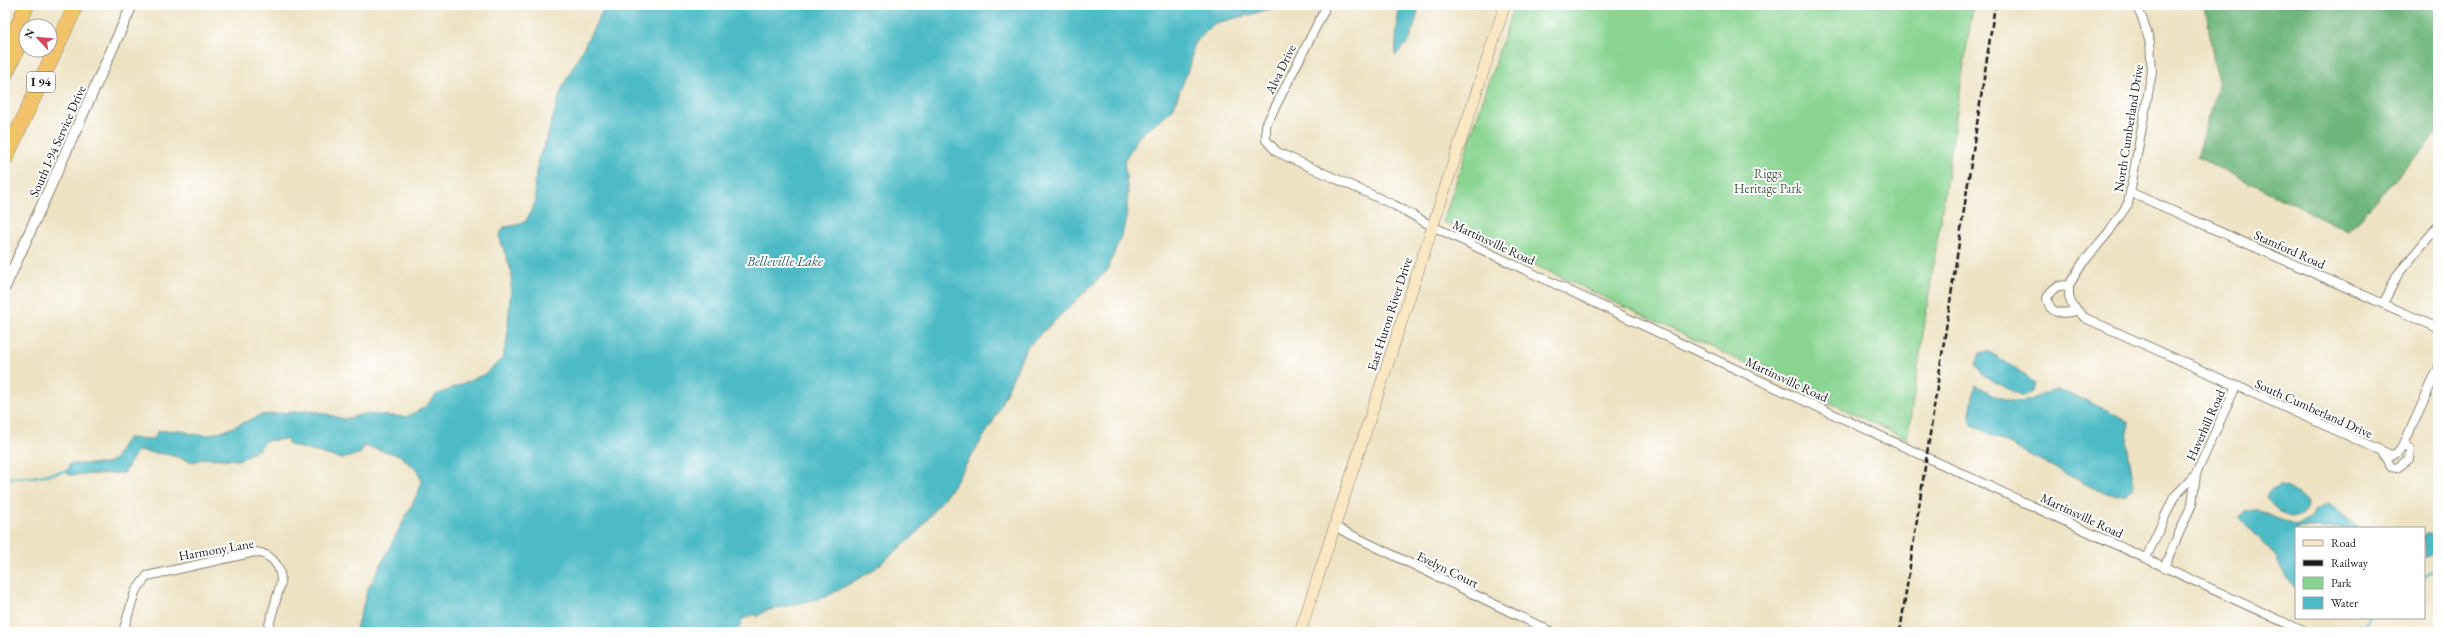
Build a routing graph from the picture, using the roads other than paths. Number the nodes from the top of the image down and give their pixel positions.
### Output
1 (27, 5) edge
2 (37, 5) edge
3 (76, 5) edge
4 (132, 5) edge
5 (1505, 5) edge
6 (2136, 5) edge
7 (1324, 11) dead end
8 (31, 18) edge
9 (18, 47) edge
10 (5, 53) edge
11 (5, 75) edge
12 (1266, 140) joint
13 (5, 159) edge
14 (2132, 193) junction
15 (1432, 226) junction
16 (2438, 226) edge
17 (2069, 285) junction
18 (5, 287) edge
19 (2383, 304) junction
20 (2076, 311) junction
21 (2438, 328) edge
22 (2438, 369) edge
23 (2236, 386) junction
24 (2404, 444) junction
25 (2382, 452) junction
26 (2196, 474) junction
27 (1335, 527) junction
28 (2146, 558) junction
29 (2164, 567) junction
30 (123, 632) edge
31 (267, 632) edge
32 (1300, 632) edge
33 (1552, 632) edge
34 (2305, 632) edge

1 - 10 highway
2 - 8 highway, I 94
3 - 13 highway, I 94
4 - 18 street, South I-94 Service Drive
5 - 15 main road, East Huron River Drive
6 - 14 street, North Cumberland Drive
7 - 12 street, Alva Drive
9 - 11 highway, I 94
12 - 15 street, Martinsville Road
14 - 17 street, North Cumberland Drive
14 - 19 street, Stamford Road
15 - 27 main road, East Huron River Drive
15 - 28 street, Martinsville Road
16 - 19 street
17 - 20 street
17 - 20 street
19 - 21 street, Stamford Road
20 - 23 street
22 - 24 street
23 - 25 street, South Cumberland Drive
23 - 26 street, Haverhill Road
24 - 25 street, South Cumberland Drive
24 - 25 street, South Cumberland Drive
26 - 28 street, Haverhill Road
26 - 29 street, Haverhill Road
27 - 32 main road, East Huron River Drive
27 - 33 street, Evelyn Court
28 - 29 street, Martinsville Road
29 - 34 street, Martinsville Road
30 - 31 street, Harmony Lane

